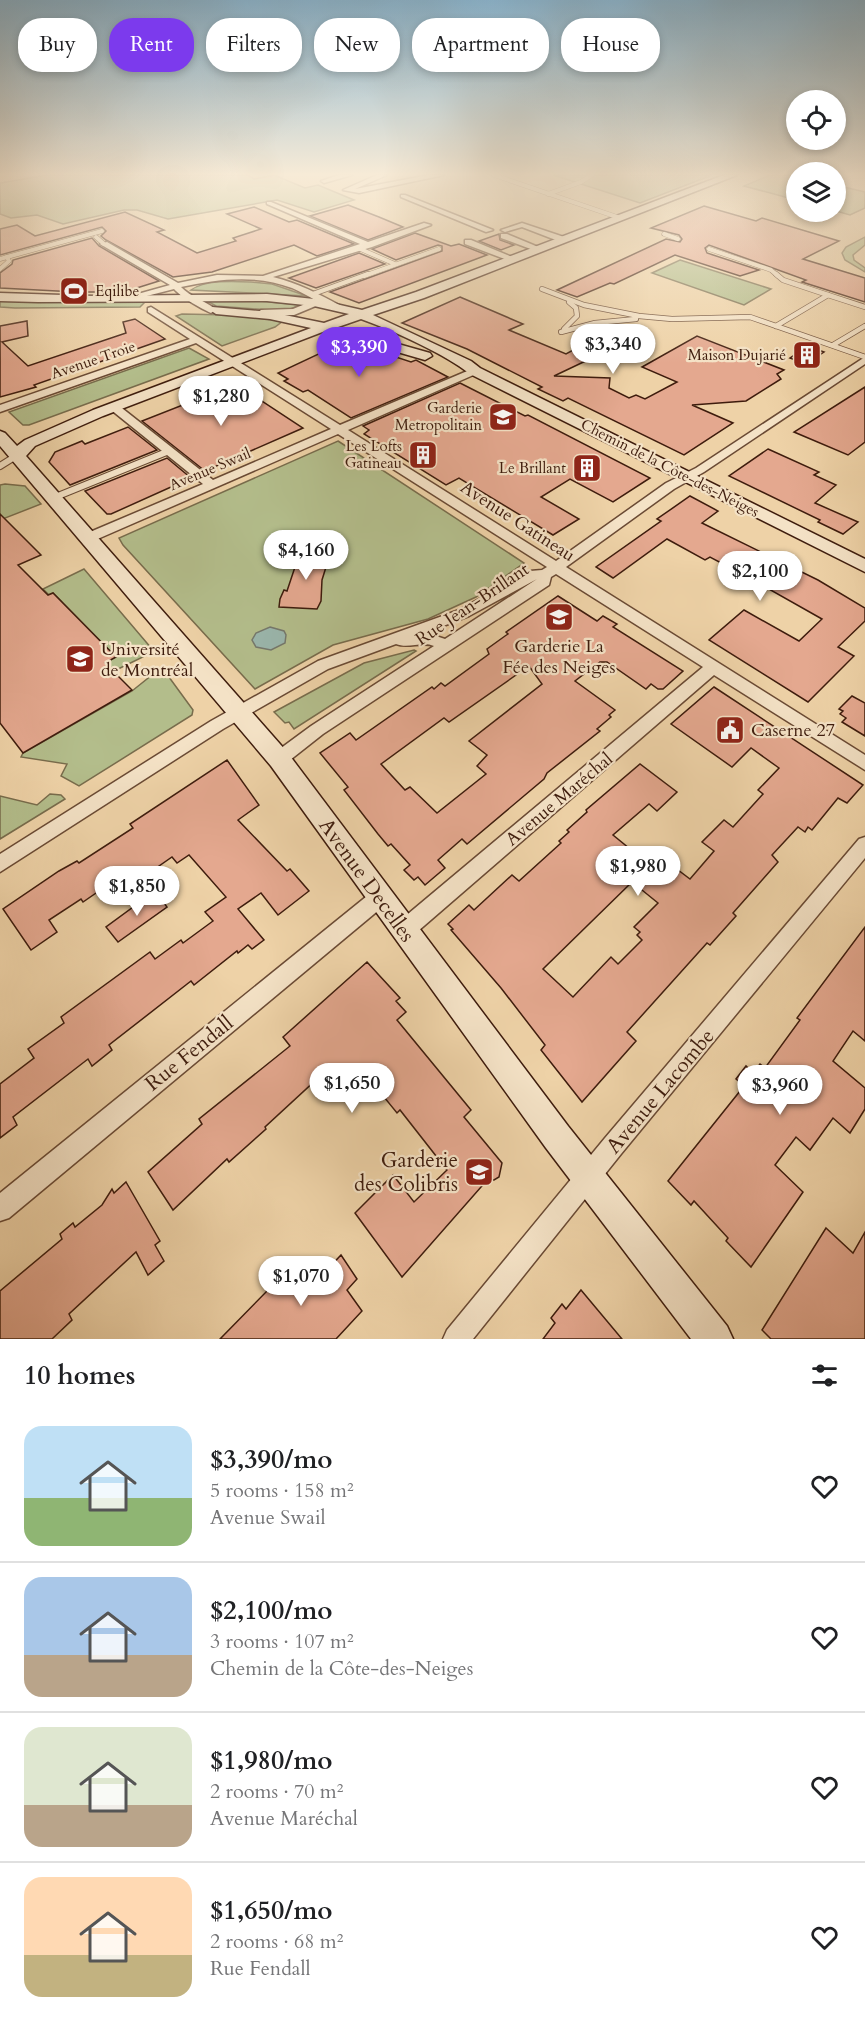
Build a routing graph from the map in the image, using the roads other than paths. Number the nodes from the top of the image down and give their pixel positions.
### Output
1 (78, 237) edge
2 (96, 237) dead end
3 (351, 237) edge
4 (391, 237) edge
5 (477, 237) edge
6 (515, 237) edge
7 (557, 237) edge
8 (570, 237) edge
9 (674, 237) edge
10 (678, 239) dead end
11 (564, 240) junction
12 (104, 243) joint
13 (369, 245) junction
14 (358, 248) junction
15 (440, 249) dead end
16 (539, 249) junction
17 (709, 249) dead end
18 (7, 257) junction
19 (0, 259) edge
20 (513, 260) junction
21 (395, 264) junction
22 (0, 269) edge
23 (263, 278) junction
24 (177, 286) junction
25 (542, 289) dead end
26 (828, 295) junction
27 (0, 297) edge
28 (186, 297) junction
29 (314, 298) junction
30 (130, 299) junction
31 (567, 299) junction
32 (865, 307) edge
33 (151, 310) junction
34 (211, 310) junction
35 (32, 312) dead end
36 (261, 313) junction
37 (366, 317) junction
38 (650, 318) junction
39 (327, 326) junction
40 (776, 326) junction
41 (865, 326) edge
42 (342, 330) junction
43 (196, 339) junction
44 (833, 345) junction
45 (865, 358) edge
46 (237, 365) junction
47 (475, 371) junction
48 (0, 409) edge
49 (119, 411) junction
50 (340, 430) junction
51 (0, 436) edge
52 (169, 451) junction
53 (16, 456) junction
54 (0, 466) edge
55 (687, 477) junction
56 (212, 485) junction
57 (53, 498) junction
58 (88, 538) junction
59 (865, 566) edge
60 (550, 571) junction
61 (384, 642) junction
62 (447, 646) junction
63 (713, 667) junction
64 (240, 712) junction
65 (279, 759) junction
66 (865, 763) edge
67 (865, 845) edge
68 (0, 864) edge
69 (379, 898) junction
70 (404, 931) junction
71 (590, 1177) junction
72 (0, 1209) edge
73 (456, 1339) edge
74 (714, 1339) edge

1 - 18 lane
2 - 12 lane
3 - 13 street
4 - 13 street
5 - 20 street
6 - 16 street
7 - 11 street
8 - 11 street
9 - 10 lane
11 - 16 street
12 - 24 street
13 - 14 street
14 - 21 lane
14 - 23 street
15 - 21 lane
16 - 20 street
17 - 26 lane
18 - 19 lane
18 - 22 lane
20 - 37 street
21 - 29 lane
23 - 24 street, Chemin de la Côte-des-Neiges
23 - 29 street, Chemin de la Côte-des-Neiges
24 - 28 street
24 - 30 street, Chemin de la Côte-des-Neiges
25 - 31 lane
26 - 32 lane
26 - 40 lane
27 - 30 street, Chemin de la Côte-des-Neiges
28 - 29 street, Chemin de la Côte-des-Neiges
28 - 30 street, Chemin de la Côte-des-Neiges
28 - 34 street
29 - 36 street, Chemin de la Côte-des-Neiges
29 - 37 street, Chemin de la Côte-des-Neiges
31 - 38 lane
31 - 38 lane
33 - 34 street, Chemin de la Côte-des-Neiges
33 - 35 street, Chemin de la Côte-des-Neiges
33 - 43 street, Avenue Gatineau
34 - 36 street, Chemin de la Côte-des-Neiges
36 - 39 street, Chemin de la Côte-des-Neiges
37 - 39 street
37 - 42 street
37 - 47 street, Chemin de la Côte-des-Neiges
38 - 40 lane
39 - 42 street, Chemin de la Côte-des-Neiges
39 - 46 street
40 - 44 lane
41 - 44 lane
42 - 46 street
42 - 47 street, Chemin de la Côte-des-Neiges
43 - 46 street, Avenue Gatineau
43 - 48 street, Avenue Troie
44 - 45 lane
45 - 55 street, Rue Jean-Brillant
46 - 49 street
46 - 50 street, Avenue Gatineau
47 - 50 street, Avenue Swail
47 - 55 street, Chemin de la Côte-des-Neiges
49 - 52 street
49 - 53 street
50 - 56 street, Avenue Swail
50 - 60 street, Avenue Gatineau
51 - 53 street, Avenue Decelles
52 - 56 street
52 - 57 lane
53 - 54 lane
53 - 57 street, Avenue Decelles
55 - 59 street, Chemin de la Côte-des-Neiges
55 - 60 street, Rue Jean-Brillant
56 - 58 street, Avenue Swail
57 - 58 street, Avenue Decelles
58 - 64 street, Avenue Decelles
60 - 61 street
60 - 62 street, Rue Jean-Brillant
60 - 63 street, Avenue Gatineau
61 - 62 street
61 - 64 street
62 - 65 street, Rue Jean-Brillant
63 - 66 street, Avenue Gatineau
63 - 70 street, Avenue Maréchal
64 - 65 street, Avenue Decelles
64 - 68 street
65 - 69 street, Avenue Decelles
67 - 71 street, Avenue Lacombe
69 - 70 street, Avenue Decelles
69 - 72 street, Rue Fendall
70 - 71 street, Avenue Decelles
71 - 73 street, Avenue Lacombe
71 - 74 street, Avenue Decelles

